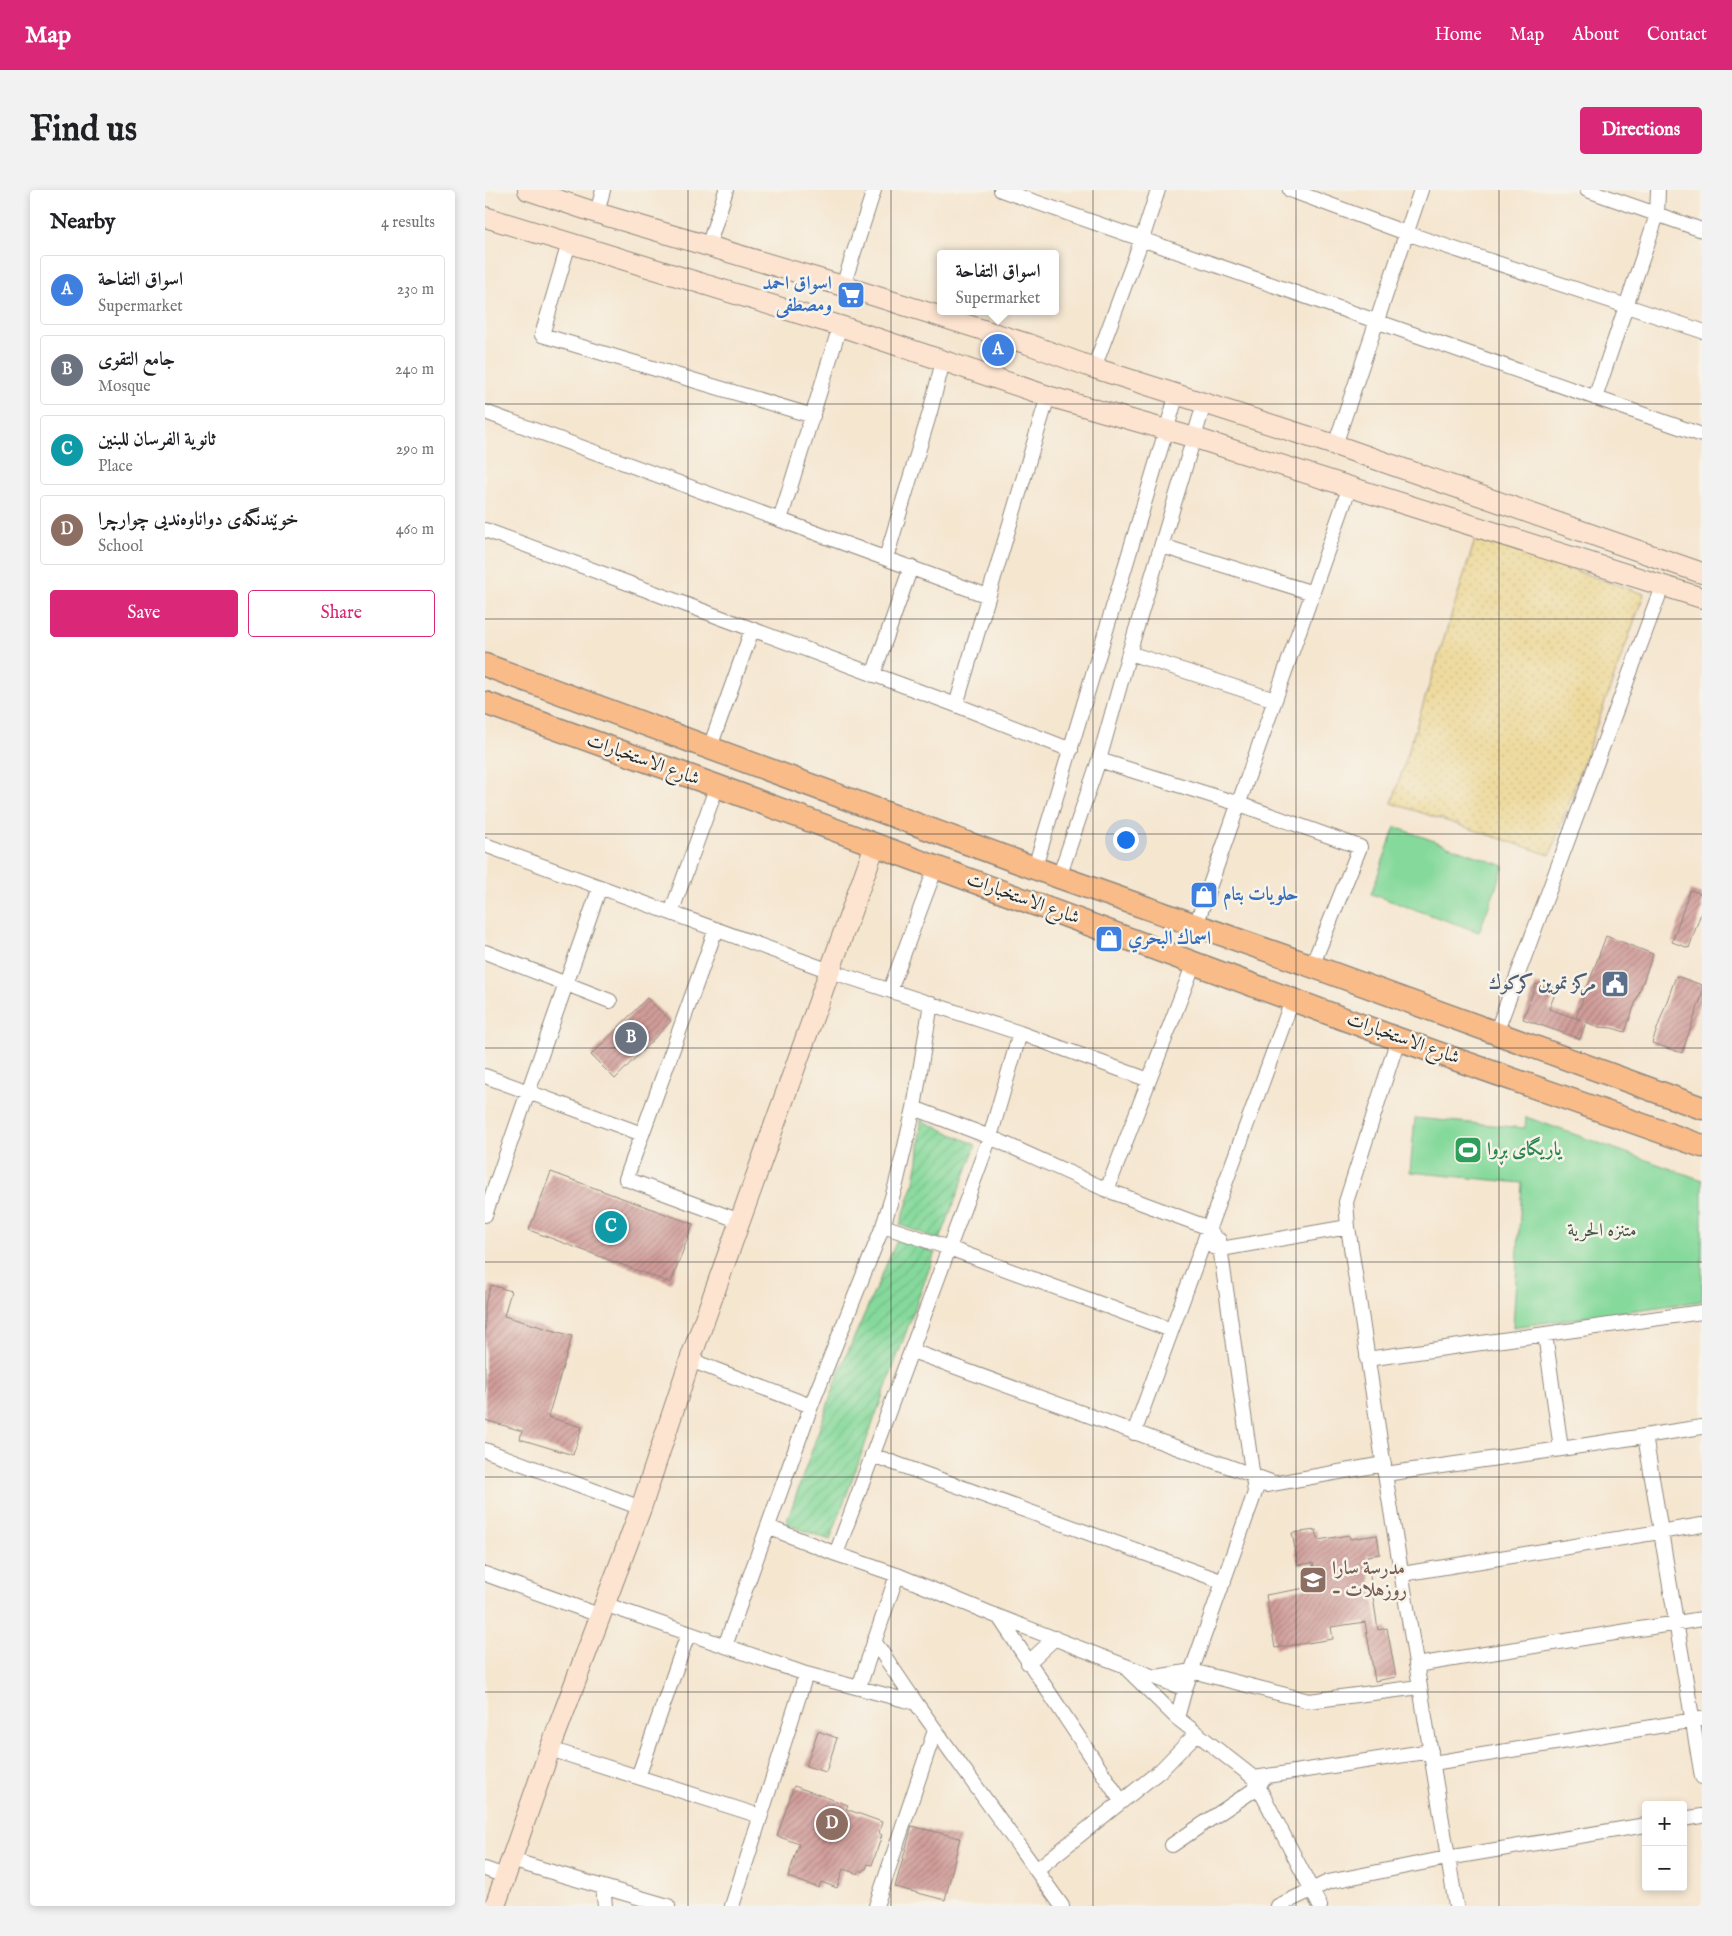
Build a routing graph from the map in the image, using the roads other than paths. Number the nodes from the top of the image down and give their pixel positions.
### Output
1 (528, 190) edge
2 (603, 190) edge
3 (727, 190) edge
4 (874, 190) edge
5 (1001, 190) edge
6 (1158, 190) edge
7 (1290, 190) edge
8 (1421, 190) edge
9 (1587, 190) edge
10 (1658, 190) edge
11 (597, 213) junction
12 (1657, 215) junction
13 (485, 217) edge
14 (1702, 230) edge
15 (1406, 232) junction
16 (1142, 240) junction
17 (569, 243) junction
18 (707, 247) junction
19 (843, 286) junction
20 (1627, 305) junction
21 (1377, 322) junction
22 (839, 326) junction
23 (1702, 331) edge
24 (943, 361) junction
25 (1094, 368) junction
26 (1177, 394) junction
27 (1049, 396) junction
28 (1595, 398) junction
29 (1204, 404) junction
30 (485, 412) edge
31 (813, 416) junction
32 (1166, 429) junction
33 (1702, 435) edge
34 (1195, 438) junction
35 (1335, 445) junction
36 (1350, 486) junction
37 (780, 520) junction
38 (485, 530) edge
39 (1162, 546) junction
40 (887, 558) junction
41 (1679, 564) junction
42 (911, 567) junction
43 (1702, 567) edge
44 (1702, 573) edge
45 (1663, 584) junction
46 (1313, 593) junction
47 (988, 596) junction
48 (1702, 598) edge
49 (752, 630) junction
50 (1129, 653) junction
51 (485, 665) edge
52 (873, 675) junction
53 (1275, 700) junction
54 (485, 703) edge
55 (956, 704) junction
56 (710, 747) junction
57 (1071, 750) junction
58 (1099, 760) junction
59 (717, 786) junction
60 (1239, 804) junction
61 (485, 845) edge
62 (875, 845) junction
63 (936, 867) junction
64 (1035, 867) junction
65 (1059, 877) junction
66 (600, 887) junction
67 (671, 913) junction
68 (1197, 925) junction
69 (716, 930) junction
70 (485, 952) edge
71 (1194, 963) junction
72 (1312, 966) junction
73 (830, 971) junction
74 (566, 984) junction
75 (890, 990) junction
76 (1293, 998) junction
77 (610, 1000) dead end
78 (931, 1004) junction
79 (1020, 1032) junction
80 (1496, 1033) junction
81 (1398, 1039) junction
82 (485, 1076) edge
83 (1149, 1080) junction
84 (529, 1092) junction
85 (1677, 1099) junction
86 (914, 1108) junction
87 (1702, 1108) edge
88 (1664, 1132) junction
89 (642, 1134) junction
90 (990, 1137) junction
91 (1702, 1146) edge
92 (1107, 1190) junction
93 (488, 1196) edge
94 (1215, 1212) junction
95 (485, 1215) edge
96 (740, 1221) junction
97 (883, 1226) junction
98 (1209, 1228) junction
99 (1348, 1228) junction
100 (1203, 1244) junction
101 (949, 1248) junction
102 (1221, 1249) junction
103 (1702, 1312) edge
104 (1171, 1330) junction
105 (1545, 1334) junction
106 (911, 1351) junction
107 (1367, 1359) junction
108 (690, 1360) junction
109 (811, 1406) junction
110 (1702, 1427) edge
111 (1134, 1432) junction
112 (1645, 1436) junction
113 (1561, 1449) junction
114 (485, 1450) edge
115 (872, 1455) junction
116 (1384, 1469) junction
117 (1256, 1483) junction
118 (641, 1508) junction
119 (1702, 1524) edge
120 (767, 1527) junction
121 (1661, 1531) junction
122 (836, 1554) junction
123 (1402, 1574) junction
124 (897, 1575) junction
125 (486, 1579) edge
126 (1224, 1582) junction
127 (602, 1610) junction
128 (999, 1617) junction
129 (1702, 1620) edge
130 (1677, 1624) junction
131 (688, 1634) junction
132 (1055, 1638) junction
133 (874, 1641) junction
134 (725, 1646) junction
135 (1028, 1663) junction
136 (1122, 1664) junction
137 (1416, 1665) junction
138 (1192, 1671) junction
139 (806, 1674) junction
140 (1154, 1677) junction
141 (859, 1687) junction
142 (1420, 1687) junction
143 (1185, 1689) junction
144 (916, 1703) junction
145 (1177, 1718) junction
146 (1697, 1719) edge
147 (935, 1730) junction
148 (1196, 1734) junction
149 (550, 1749) junction
150 (1432, 1757) junction
151 (638, 1777) junction
152 (1702, 1777) edge
153 (1259, 1780) junction
154 (1121, 1802) junction
155 (760, 1816) junction
156 (1702, 1816) edge
157 (1687, 1818) edge
158 (1642, 1826) edge
159 (1172, 1845) dead end
160 (1447, 1858) junction
161 (508, 1868) junction
162 (485, 1869) edge
163 (1036, 1870) junction
164 (603, 1887) junction
165 (1311, 1889) junction
166 (495, 1906) edge
167 (605, 1906) edge
168 (668, 1906) edge
169 (731, 1906) edge
170 (876, 1906) edge
171 (1062, 1906) edge
172 (1278, 1906) edge
173 (1320, 1906) edge
174 (1456, 1906) edge

1 - 11 street
2 - 11 street
3 - 18 street
4 - 19 street
5 - 16 street
6 - 16 street
7 - 15 street
8 - 15 street
9 - 12 street
10 - 12 street
11 - 18 street
12 - 14 street
12 - 20 street
13 - 17 street
15 - 20 street
15 - 21 street
16 - 21 street
16 - 25 street
17 - 22 street
17 - 31 street
18 - 19 street
19 - 25 street
20 - 23 street
20 - 28 street
21 - 28 street
21 - 35 street
22 - 24 street
22 - 31 street
24 - 27 street
24 - 40 street
25 - 26 street
26 - 29 street
26 - 32 street
27 - 32 street
27 - 47 street
28 - 33 street
29 - 34 street
29 - 35 street
30 - 37 street
31 - 37 street
32 - 34 street
32 - 57 street
34 - 36 street
34 - 39 street
35 - 41 street
36 - 45 street
36 - 46 street
37 - 40 street
38 - 49 street
39 - 46 street
39 - 50 street
40 - 42 street
41 - 43 street
41 - 44 street
42 - 47 street
42 - 52 street
45 - 48 street
45 - 80 street
46 - 53 street
47 - 55 street
49 - 52 street
49 - 56 street
50 - 53 street
50 - 58 street
51 - 56 main road, شارع الاستخبارات
52 - 55 street
53 - 60 street
54 - 59 main road, شارع الاستخبارات
55 - 57 street
56 - 64 main road, شارع الاستخبارات
57 - 64 street
58 - 60 street
58 - 65 street
59 - 62 main road, شارع الاستخبارات
59 - 67 street
60 - 68 street
60 - 72 street
61 - 66 street
62 - 63 main road, شارع الاستخبارات
62 - 73 street
63 - 71 main road, شارع الاستخبارات
63 - 75 street
64 - 65 main road, شارع الاستخبارات
65 - 68 main road, شارع الاستخبارات
66 - 67 street
66 - 74 street
67 - 69 street
68 - 72 main road, شارع الاستخبارات
69 - 73 street
69 - 89 street
70 - 74 street
71 - 76 main road, شارع الاستخبارات
71 - 83 street
72 - 80 main road, شارع الاستخبارات
73 - 75 street
73 - 96 street
74 - 77 street
74 - 84 street
75 - 78 street
76 - 81 main road, شارع الاستخبارات
76 - 94 street
78 - 79 street
78 - 86 street
79 - 83 street
79 - 90 street
80 - 85 main road, شارع الاستخبارات
81 - 88 main road, شارع الاستخبارات
81 - 99 street
82 - 84 street
83 - 92 street
84 - 89 street
84 - 93 street
85 - 87 main road, شارع الاستخبارات
85 - 88 main road
86 - 90 street
86 - 97 street
88 - 91 main road, شارع الاستخبارات
89 - 96 street
90 - 92 street
90 - 101 street
92 - 98 street
93 - 95 street
94 - 98 street
94 - 102 street
96 - 108 street
97 - 101 street
97 - 109 street
98 - 100 street
98 - 102 street
99 - 102 street
99 - 107 street
100 - 102 street
100 - 104 street
101 - 104 street
101 - 106 street
102 - 117 street
103 - 105 street
104 - 111 street
105 - 107 street
105 - 113 street
106 - 111 street
106 - 115 street
107 - 116 street
108 - 109 street
108 - 118 street
109 - 120 street
110 - 112 street
111 - 117 street
112 - 113 street
112 - 121 street
113 - 116 street
114 - 118 street
115 - 122 street
115 - 126 street
116 - 117 street
116 - 123 street
117 - 126 street
118 - 127 street
119 - 121 street
120 - 122 street
120 - 134 street
121 - 123 street
121 - 130 street
122 - 124 street
123 - 137 street
124 - 128 street
124 - 133 street
125 - 127 street
126 - 138 street
127 - 131 street
127 - 149 street
128 - 132 street
128 - 135 street
129 - 130 street
130 - 137 street
130 - 146 street
131 - 134 street
131 - 151 street
132 - 135 street
132 - 136 street
133 - 141 street
133 - 144 street
134 - 139 street
135 - 154 street
136 - 140 street
136 - 145 street
137 - 142 street
138 - 140 street
138 - 142 street
138 - 143 street
139 - 141 street
139 - 155 street
140 - 143 street
141 - 144 street
142 - 150 street
143 - 145 street
144 - 147 street
145 - 148 street
146 - 150 street
146 - 152 street
147 - 163 street
147 - 170 street
148 - 153 street
148 - 154 street
149 - 151 street
149 - 161 street
150 - 153 street
150 - 160 street
151 - 155 street
153 - 159 street
153 - 165 street
154 - 163 street
155 - 169 street
156 - 157 street
158 - 160 street
160 - 165 street
160 - 174 street
161 - 162 street
161 - 164 street
161 - 166 street
163 - 171 street
164 - 167 street
164 - 168 street
165 - 172 street
165 - 173 street

